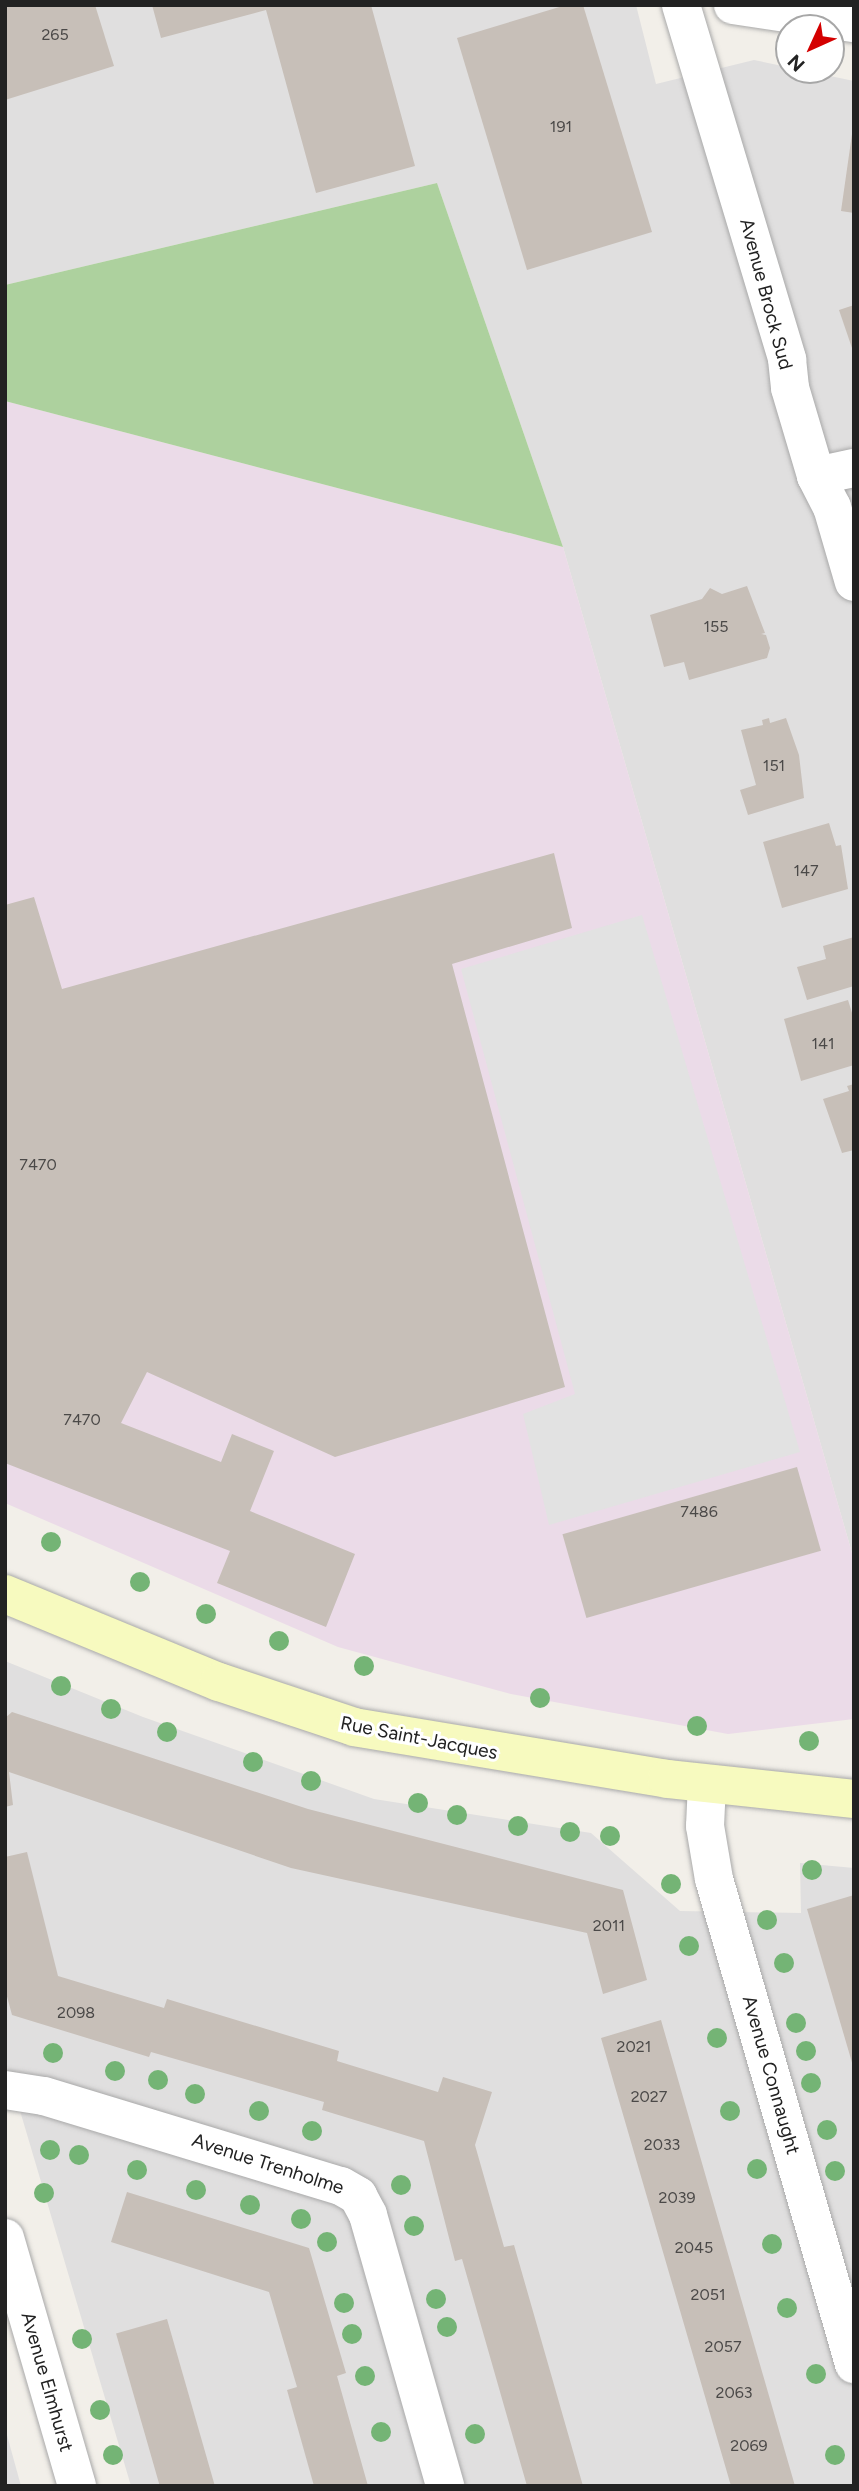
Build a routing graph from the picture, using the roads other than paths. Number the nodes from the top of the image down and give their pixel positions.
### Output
1 (733, 5) edge
2 (687, 6) edge
3 (854, 23) edge
4 (854, 468) edge
5 (816, 476) junction
6 (854, 582) edge
7 (5, 1594) edge
8 (707, 1784) junction
9 (854, 1799) edge
10 (5, 2090) edge
11 (5, 2238) edge
12 (854, 2364) edge
13 (77, 2486) edge
14 (445, 2486) edge

1 - 3 street
2 - 5 street, Avenue Brock Sud
4 - 5 street
5 - 6 street, Avenue Brock Sud
7 - 8 main road, Rue Saint-Jacques
8 - 9 main road, Rue Saint-Jacques
8 - 12 street, Avenue Connaught
10 - 14 street, Avenue Trenholme
11 - 13 street, Avenue Elmhurst

